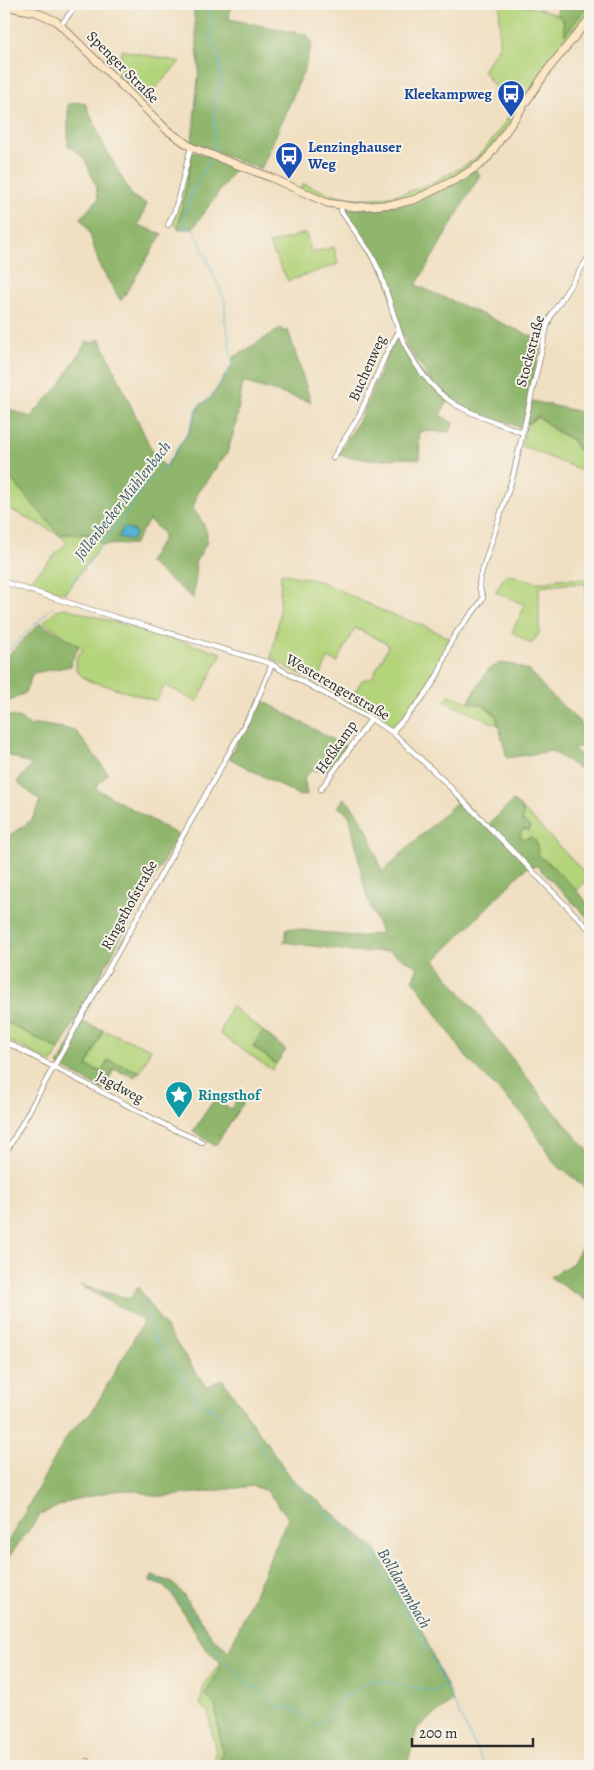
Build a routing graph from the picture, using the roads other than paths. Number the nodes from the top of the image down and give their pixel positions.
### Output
1 (77, 4) edge
2 (4, 6) edge
3 (590, 18) edge
4 (61, 25) junction
5 (192, 147) junction
6 (342, 206) junction
7 (168, 225) dead end
8 (590, 255) edge
9 (399, 331) junction
10 (523, 434) junction
11 (333, 458) dead end
12 (4, 582) edge
13 (272, 664) junction
14 (371, 719) junction
15 (392, 732) junction
16 (321, 789) dead end
17 (590, 930) edge
18 (4, 1041) edge
19 (53, 1067) junction
20 (202, 1142) dead end
21 (4, 1156) edge

1 - 4 street
2 - 4 main road, Spenger Straße
3 - 6 main road
4 - 5 main road, Spenger Straße
5 - 6 main road, Spenger Straße
5 - 7 street
6 - 9 street, Buchenweg
8 - 10 street, Stockstraße
9 - 10 street, Buchenweg
9 - 11 street, Buchenweg
10 - 15 street, Stockstraße
12 - 13 street, Westerengerstraße
13 - 14 street, Westerengerstraße
13 - 19 street, Ringsthofstraße
14 - 15 street, Westerengerstraße
14 - 16 street, Heßkamp
15 - 17 street, Westerengerstraße
18 - 19 street, Jagdweg
19 - 20 street, Jagdweg
19 - 21 street, Ringsthofstraße

